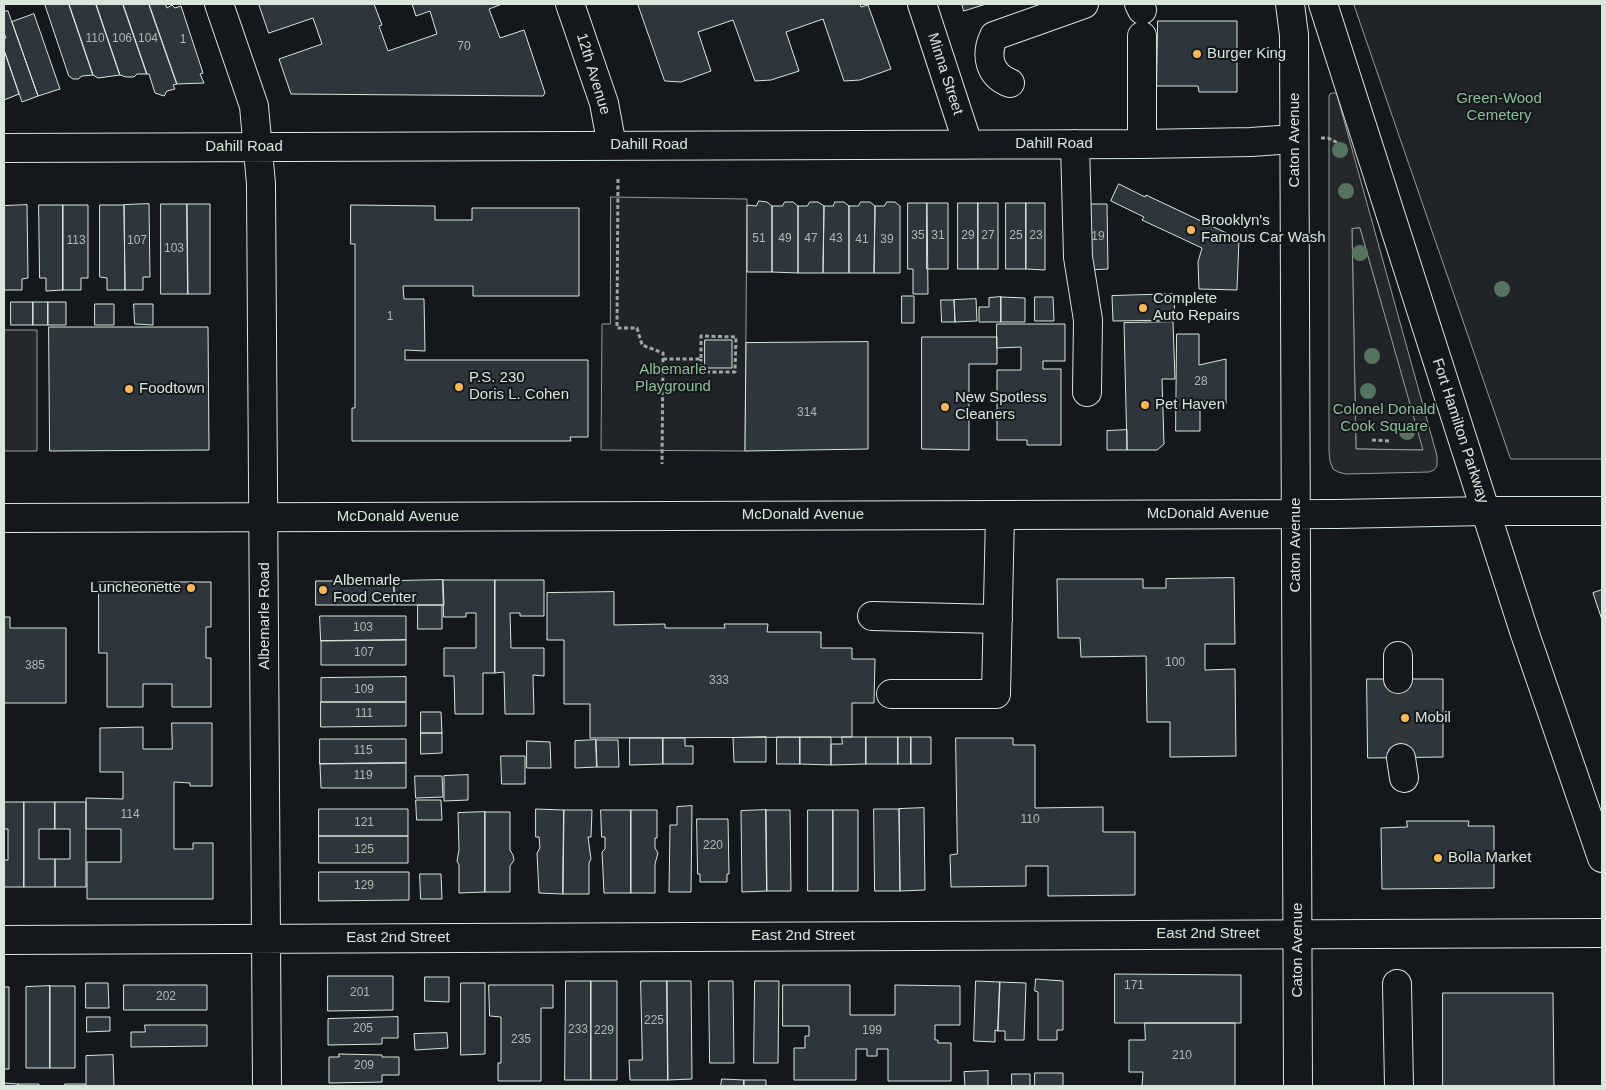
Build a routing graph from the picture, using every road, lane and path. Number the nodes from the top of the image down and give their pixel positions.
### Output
1 (219, 4) edge
2 (570, 4) edge
3 (922, 4) edge
4 (1084, 4) edge
5 (1290, 4) edge
6 (1323, 4) edge
7 (1141, 17) edge
8 (1010, 83) dead end
9 (1294, 139) junction
10 (968, 144) junction
11 (1075, 144) junction
12 (1142, 144) junction
13 (612, 146) junction
14 (258, 147) junction
15 (4, 148) edge
16 (618, 179) dead end
17 (663, 359) junction
18 (701, 359) junction
19 (1087, 392) dead end
20 (1372, 440) dead end
21 (1391, 441) dead end
22 (662, 464) dead end
23 (1486, 511) junction
24 (1602, 511) edge
25 (1296, 514) junction
26 (1000, 515) junction
27 (264, 517) junction
28 (4, 518) edge
29 (872, 616) dead end
30 (998, 619) junction
31 (891, 694) dead end
32 (1602, 858) edge
33 (1602, 933) edge
34 (1298, 934) junction
35 (266, 938) junction
36 (4, 940) edge
37 (1397, 984) dead end
38 (267, 1086) edge
39 (1298, 1086) edge
40 (1399, 1086) edge

1 - 14 street, Albemarle Road
2 - 13 street, 12th Avenue
3 - 10 street, Minna Street
4 - 8 street
5 - 9 street, Caton Avenue
6 - 23 street, Fort Hamilton Parkway
7 - 12 street
9 - 12 street, Dahill Road
9 - 25 street, Caton Avenue
10 - 11 street, Dahill Road
10 - 13 street, Dahill Road
11 - 12 street, Dahill Road
11 - 19 street
13 - 14 street, Dahill Road
14 - 15 street, Dahill Road
14 - 27 street, Albemarle Road
16 - 17 path
17 - 18 path
17 - 22 path
18 - 18 path
20 - 21 path
23 - 24 street, McDonald Avenue
23 - 25 street, McDonald Avenue
23 - 32 street, Fort Hamilton Parkway
25 - 26 street, McDonald Avenue
25 - 34 street, Caton Avenue
26 - 27 street, McDonald Avenue
26 - 30 street
27 - 28 street, McDonald Avenue
27 - 35 street, Albemarle Road
29 - 30 street
30 - 31 street
33 - 34 street, East 2nd Street
34 - 35 street, East 2nd Street
34 - 39 street, Caton Avenue
35 - 36 street, East 2nd Street
35 - 38 street, Albemarle Road
37 - 40 street

